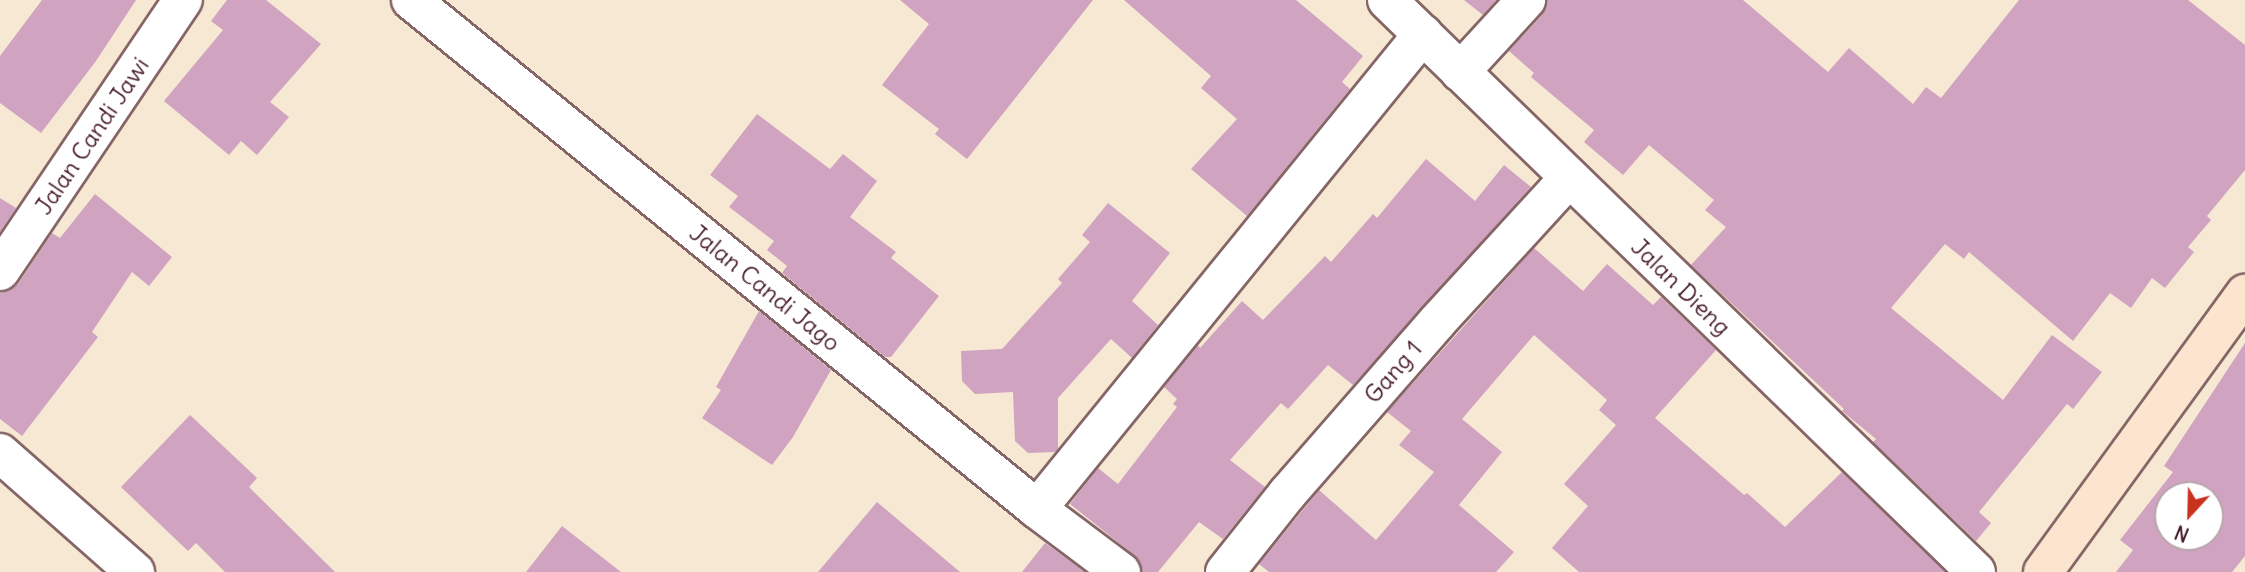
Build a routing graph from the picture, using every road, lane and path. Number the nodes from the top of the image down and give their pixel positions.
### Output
1 (411, 0) edge
2 (1387, 0) edge
3 (1526, 0) edge
4 (166, 6) edge
5 (1423, 34) junction
6 (1460, 72) junction
7 (1568, 179) junction
8 (0, 271) edge
9 (2245, 294) edge
10 (4, 464) edge
11 (1037, 509) junction
12 (135, 572) edge
13 (1121, 572) edge
14 (1225, 572) edge
15 (1976, 572) edge
16 (2043, 572) edge

1 - 11 street, Jalan Candi Jago
2 - 5 street, Jalan Dieng
3 - 6 street
4 - 8 street, Jalan Candi Jawi
5 - 6 street, Jalan Dieng
5 - 11 street
6 - 7 street, Jalan Dieng
7 - 14 street, Gang 1
7 - 15 street, Jalan Dieng
9 - 16 main road
10 - 12 street
11 - 13 street, Jalan Candi Jago

